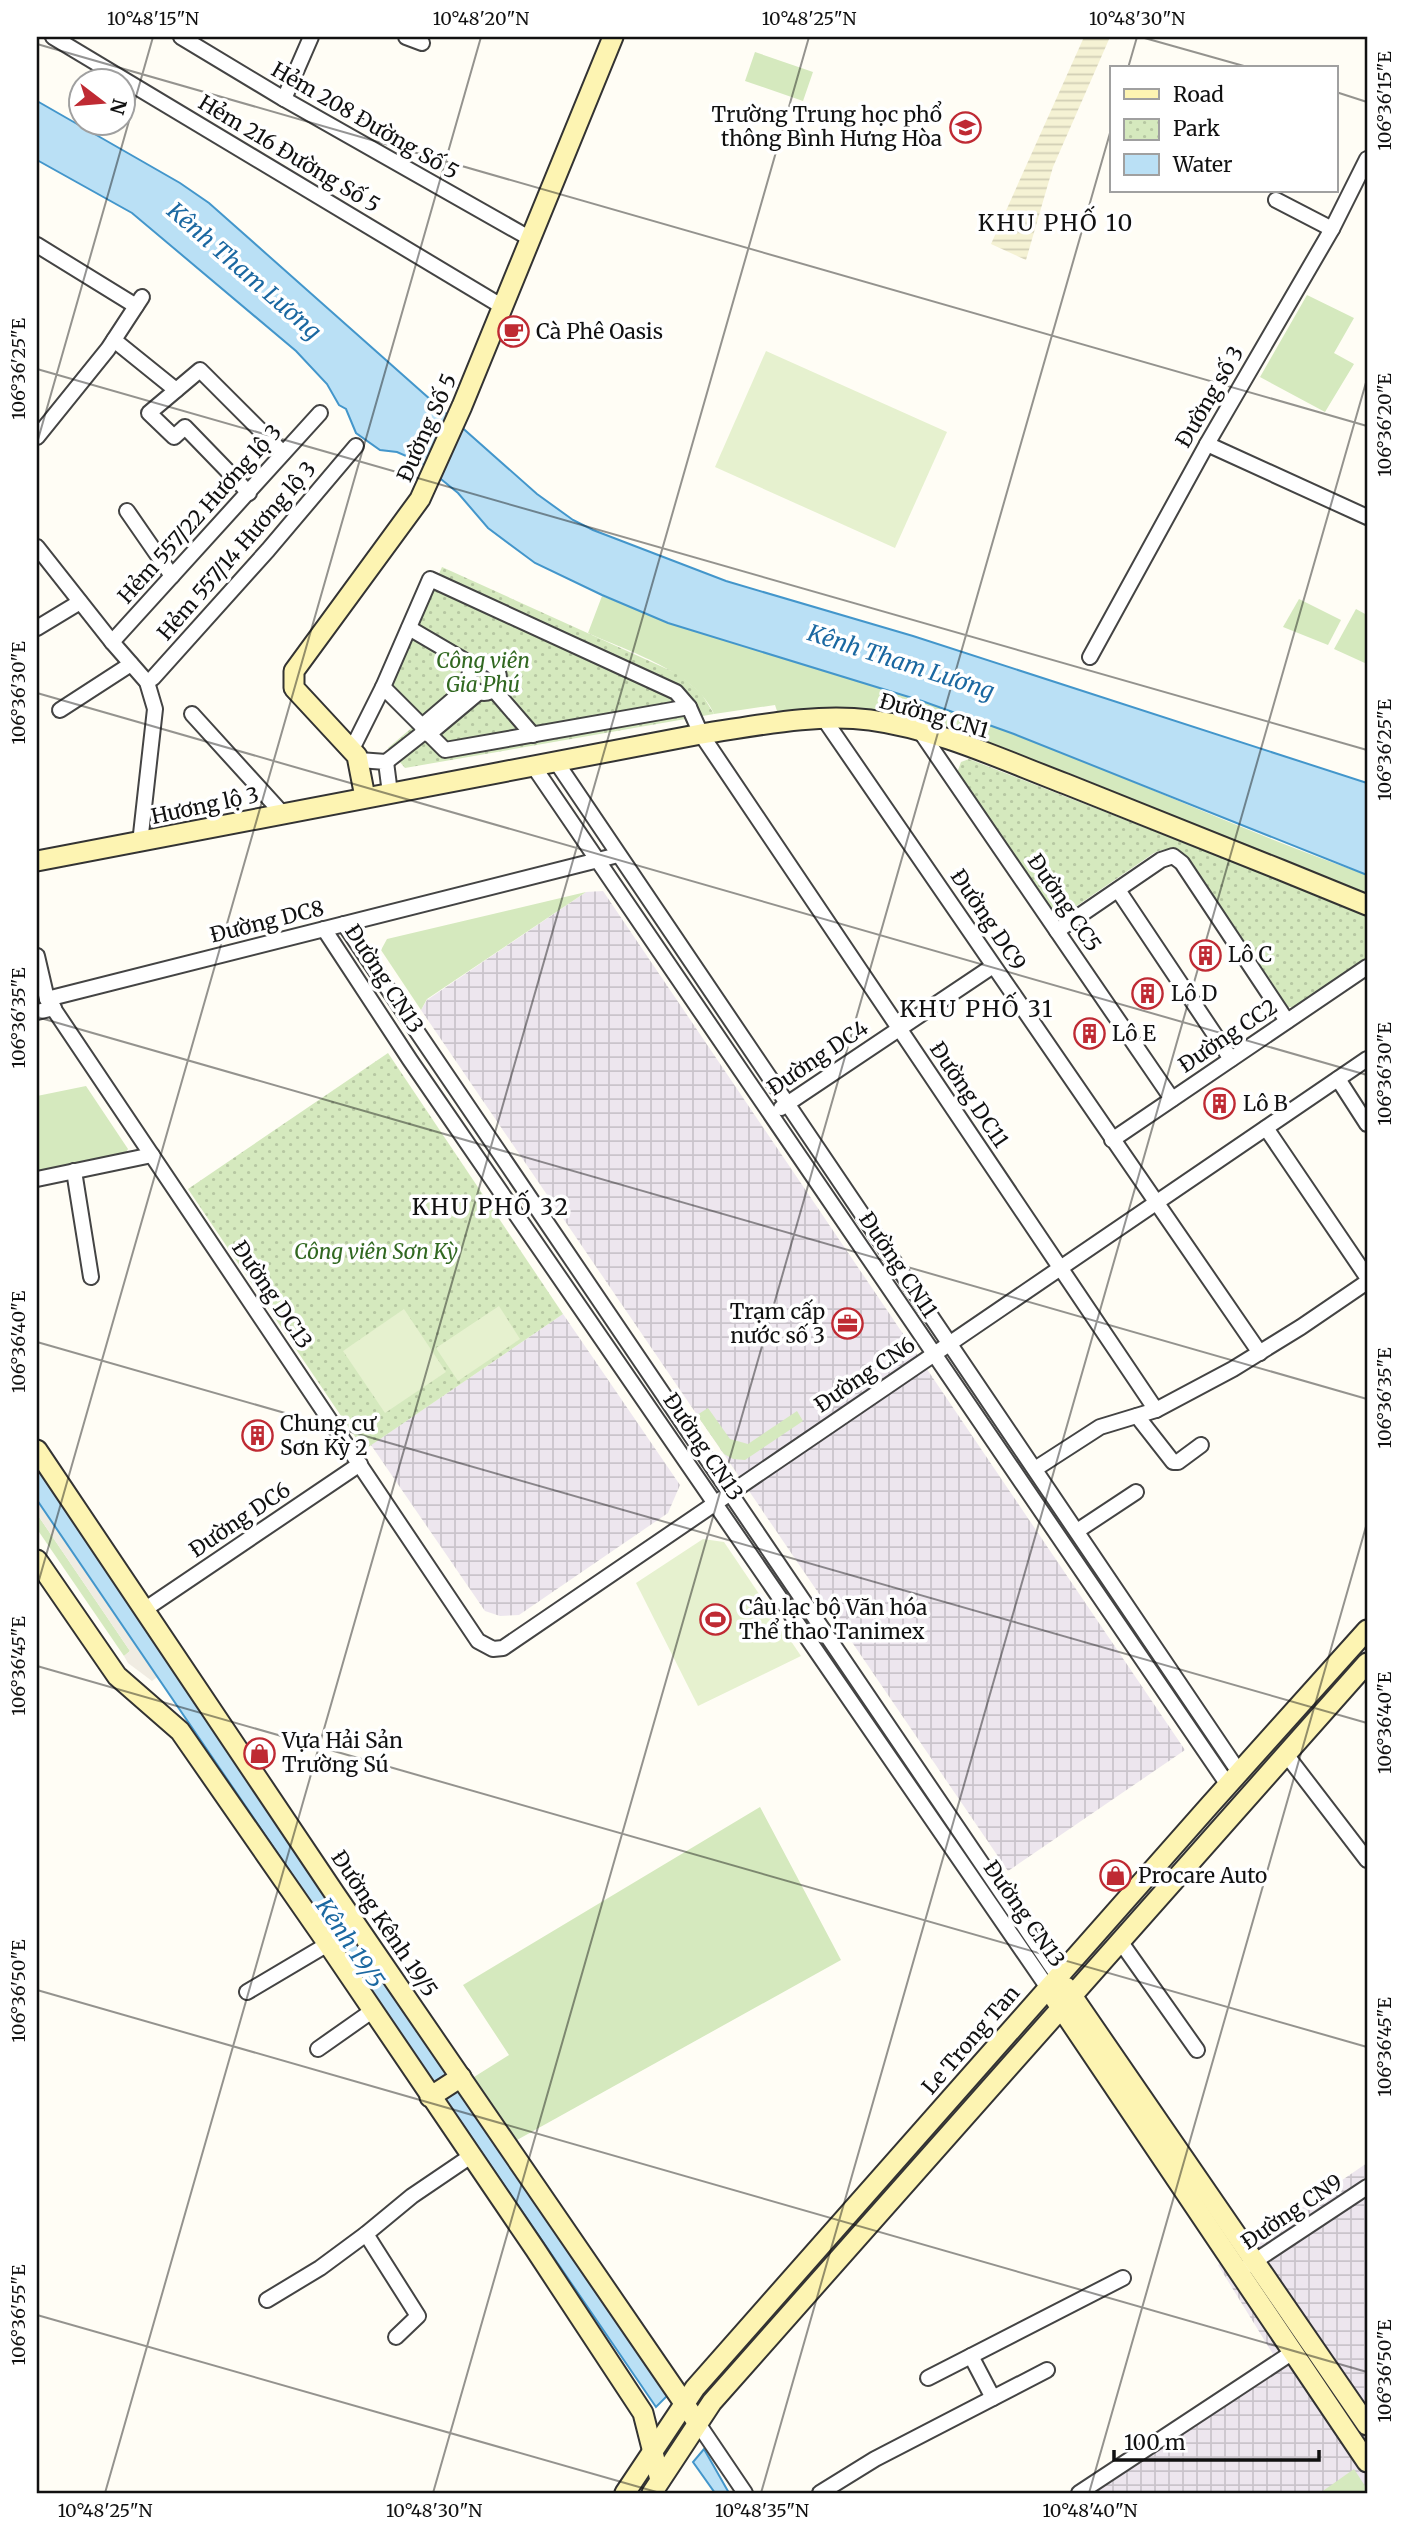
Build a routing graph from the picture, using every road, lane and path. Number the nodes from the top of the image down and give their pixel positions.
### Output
1 (53, 37) edge
2 (181, 37) edge
3 (311, 37) edge
4 (406, 37) edge
5 (613, 37) edge
6 (422, 43) dead end
7 (284, 99) junction
8 (1367, 159) edge
9 (1276, 200) dead end
10 (1332, 229) junction
11 (531, 239) junction
12 (37, 245) edge
13 (503, 307) junction
14 (114, 340) junction
15 (176, 390) junction
16 (320, 413) dead end
17 (37, 437) edge
18 (1207, 444) junction
19 (356, 446) dead end
20 (283, 453) junction
21 (249, 493) junction
22 (127, 511) dead end
23 (1367, 517) edge
24 (37, 547) edge
25 (172, 576) junction
26 (80, 602) junction
27 (37, 628) edge
28 (409, 628) junction
29 (112, 642) junction
30 (1090, 657) dead end
31 (131, 664) junction
32 (474, 666) junction
33 (147, 682) junction
34 (383, 687) junction
35 (474, 689) junction
36 (494, 690) junction
37 (689, 707) junction
38 (60, 710) dead end
39 (192, 715) dead end
40 (824, 719) junction
41 (425, 731) junction
42 (920, 731) junction
43 (701, 734) junction
44 (533, 735) junction
45 (355, 755) junction
46 (386, 762) junction
47 (557, 763) junction
48 (534, 767) junction
49 (380, 795) junction
50 (282, 813) junction
51 (140, 843) junction
52 (618, 855) junction
53 (39, 857) edge
54 (598, 860) junction
55 (1118, 890) junction
56 (1367, 905) edge
57 (344, 924) junction
58 (324, 929) junction
59 (1057, 930) junction
60 (37, 956) edge
61 (993, 966) junction
62 (1367, 967) edge
63 (50, 1003) junction
64 (37, 1013) edge
65 (1287, 1021) junction
66 (899, 1029) junction
67 (1231, 1059) junction
68 (1367, 1059) edge
69 (1338, 1079) junction
70 (1172, 1099) junction
71 (787, 1104) junction
72 (771, 1115) junction
73 (1367, 1124) edge
74 (1266, 1128) junction
75 (1112, 1140) junction
76 (152, 1155) junction
77 (74, 1171) junction
78 (37, 1179) edge
79 (1155, 1203) junction
80 (1060, 1267) junction
81 (91, 1277) dead end
82 (1367, 1279) edge
83 (949, 1342) junction
84 (1261, 1353) junction
85 (933, 1354) junction
86 (1156, 1410) junction
87 (1137, 1416) junction
88 (1201, 1445) dead end
89 (37, 1450) edge
90 (360, 1464) junction
91 (1035, 1469) junction
92 (730, 1492) junction
93 (1136, 1492) dead end
94 (714, 1503) junction
95 (1077, 1531) junction
96 (37, 1560) edge
97 (144, 1610) junction
98 (1367, 1630) edge
99 (490, 1649) joint
100 (1367, 1662) edge
101 (1286, 1753) junction
102 (1233, 1779) junction
103 (925, 1780) junction
104 (911, 1790) junction
105 (1367, 1860) edge
106 (1120, 1941) junction
107 (328, 1944) junction
108 (1053, 1982) junction
109 (247, 1992) dead end
110 (1066, 2001) junction
111 (372, 2011) junction
112 (318, 2049) dead end
113 (1197, 2050) dead end
114 (445, 2086) junction
115 (471, 2155) junction
116 (1367, 2187) edge
117 (366, 2234) junction
118 (1248, 2266) junction
119 (1123, 2278) dead end
120 (267, 2300) dead end
121 (396, 2337) dead end
122 (1293, 2352) junction
123 (971, 2356) junction
124 (1328, 2368) junction
125 (1047, 2370) dead end
126 (928, 2378) dead end
127 (1311, 2380) junction
128 (993, 2398) junction
129 (684, 2403) junction
130 (697, 2422) junction
131 (1367, 2425) edge
132 (652, 2451) junction
133 (1367, 2462) edge
134 (659, 2489) edge
135 (625, 2493) edge
136 (745, 2493) edge
137 (820, 2493) edge
138 (1079, 2493) edge

1 - 13 street, Hẻm 216 Đường Số 5
2 - 7 street, Hẻm 208 Đường Số 5
3 - 7 street
4 - 6 street
5 - 11 street, Đường Số 5
7 - 11 street, Hẻm 208 Đường Số 5
8 - 10 street, Đường số 3
9 - 10 street
10 - 18 street, Đường số 3
11 - 13 street, Đường Số 5
12 - 14 street
13 - 45 street, Đường Số 5
14 - 15 street
14 - 17 street
15 - 20 street
15 - 21 street
16 - 20 street, Hẻm 557/22 Hương lộ 3
18 - 23 street
18 - 30 street, Đường số 3
19 - 33 street, Hẻm 557/14 Hương lộ 3
20 - 21 street, Hẻm 557/22 Hương lộ 3
21 - 25 street, Hẻm 557/22 Hương lộ 3
22 - 25 street
24 - 26 street
25 - 29 street, Hẻm 557/22 Hương lộ 3
26 - 27 street
26 - 29 street
28 - 32 street
28 - 34 street
28 - 37 street
29 - 31 street
31 - 33 street
31 - 38 street
32 - 35 street
32 - 36 street
33 - 51 street
34 - 41 street
34 - 45 street
35 - 36 street
35 - 41 street
36 - 44 street
37 - 43 street, Đường DC11
37 - 44 street
39 - 50 street
40 - 42 street, Đường CN1
40 - 43 street, Đường CN1
40 - 61 street, Đường DC9
41 - 44 street
41 - 46 street
42 - 56 street, Đường CN1
42 - 59 street, Đường CC5
43 - 47 street, Đường CN1
43 - 66 street, Đường DC11
45 - 46 street
45 - 49 street
46 - 49 street
47 - 48 street, Đường CN1
47 - 52 street, Đường CN11
48 - 49 street, Đường CN1
48 - 54 street, Đường CN11
49 - 50 street, Hương lộ 3
50 - 51 street, Hương lộ 3
51 - 53 street, Hương lộ 3
52 - 54 street, Đường DC8
52 - 71 street, Đường CN11
54 - 57 street, Đường DC8
54 - 72 street, Đường CN11
55 - 59 street
55 - 65 street
55 - 67 street
57 - 58 street, Đường DC8
57 - 92 street, Đường CN13
58 - 63 street, Đường DC8
58 - 94 street, Đường CN13
59 - 70 street, Đường CC5
60 - 63 street, Đường DC13
61 - 66 street, Đường DC4
61 - 75 street, Đường DC9
62 - 65 street, Đường CC2
63 - 64 street, Đường DC8
63 - 76 street, Đường DC13
65 - 67 street, Đường CC2
66 - 71 street, Đường DC4
66 - 80 street, Đường DC11
67 - 70 street, Đường CC2
68 - 69 street, Đường CN6
69 - 73 street
69 - 74 street, Đường CN6
70 - 75 street, Đường CC2
71 - 72 street, Đường DC4
71 - 83 street, Đường CN11
72 - 85 street, Đường CN11
74 - 79 street, Đường CN6
74 - 82 street
75 - 79 street, Đường DC9
76 - 77 street
76 - 90 street, Đường DC13
77 - 78 street
77 - 81 street
79 - 80 street, Đường CN6
79 - 84 street, Đường DC9
80 - 83 street, Đường CN6
80 - 86 street, Đường DC11
82 - 84 street
83 - 85 street, Đường CN6
83 - 91 street, Đường CN11
84 - 86 street
85 - 92 street, Đường CN6
85 - 102 street, Đường CN11
86 - 87 street
87 - 88 street
87 - 91 street
89 - 97 street, Đường Kênh 19/5
90 - 97 street, Đường DC6
90 - 99 street, Đường DC13
91 - 95 street, Đường CN11
92 - 94 street, Đường CN6
92 - 103 street, Đường CN13
93 - 95 street
94 - 99 street, Đường CN6
94 - 104 street, Đường CN13
95 - 102 street, Đường CN11
96 - 107 street, Đường Kênh 19/5
97 - 114 street, Đường Kênh 19/5
98 - 102 street, Le Trong Tan
100 - 101 street
101 - 105 street
101 - 106 street
102 - 108 street, Le Trong Tan
103 - 104 street
103 - 108 street, Đường CN13
104 - 108 street, Đường CN13
106 - 110 street
106 - 113 street
107 - 109 street
107 - 111 street, Đường Kênh 19/5
108 - 110 street
108 - 129 street, Le Trong Tan
110 - 118 street
110 - 130 street
111 - 112 street
111 - 114 street, Đường Kênh 19/5
114 - 115 street, Đường Kênh 19/5
114 - 129 street, Đường Kênh 19/5
115 - 117 street
115 - 132 street, Đường Kênh 19/5
116 - 118 street, Đường CN9
117 - 120 street
117 - 121 street
118 - 122 street
118 - 124 street
119 - 123 street
122 - 127 street
122 - 138 street
123 - 126 street
123 - 128 street
124 - 127 street
124 - 131 street
125 - 128 street
127 - 133 street
128 - 137 street
129 - 130 street, Đường Kênh 19/5
129 - 132 street, Le Trong Tan
130 - 134 street
130 - 136 street
132 - 134 street, Đường Kênh 19/5
132 - 135 street, Le Trong Tan

